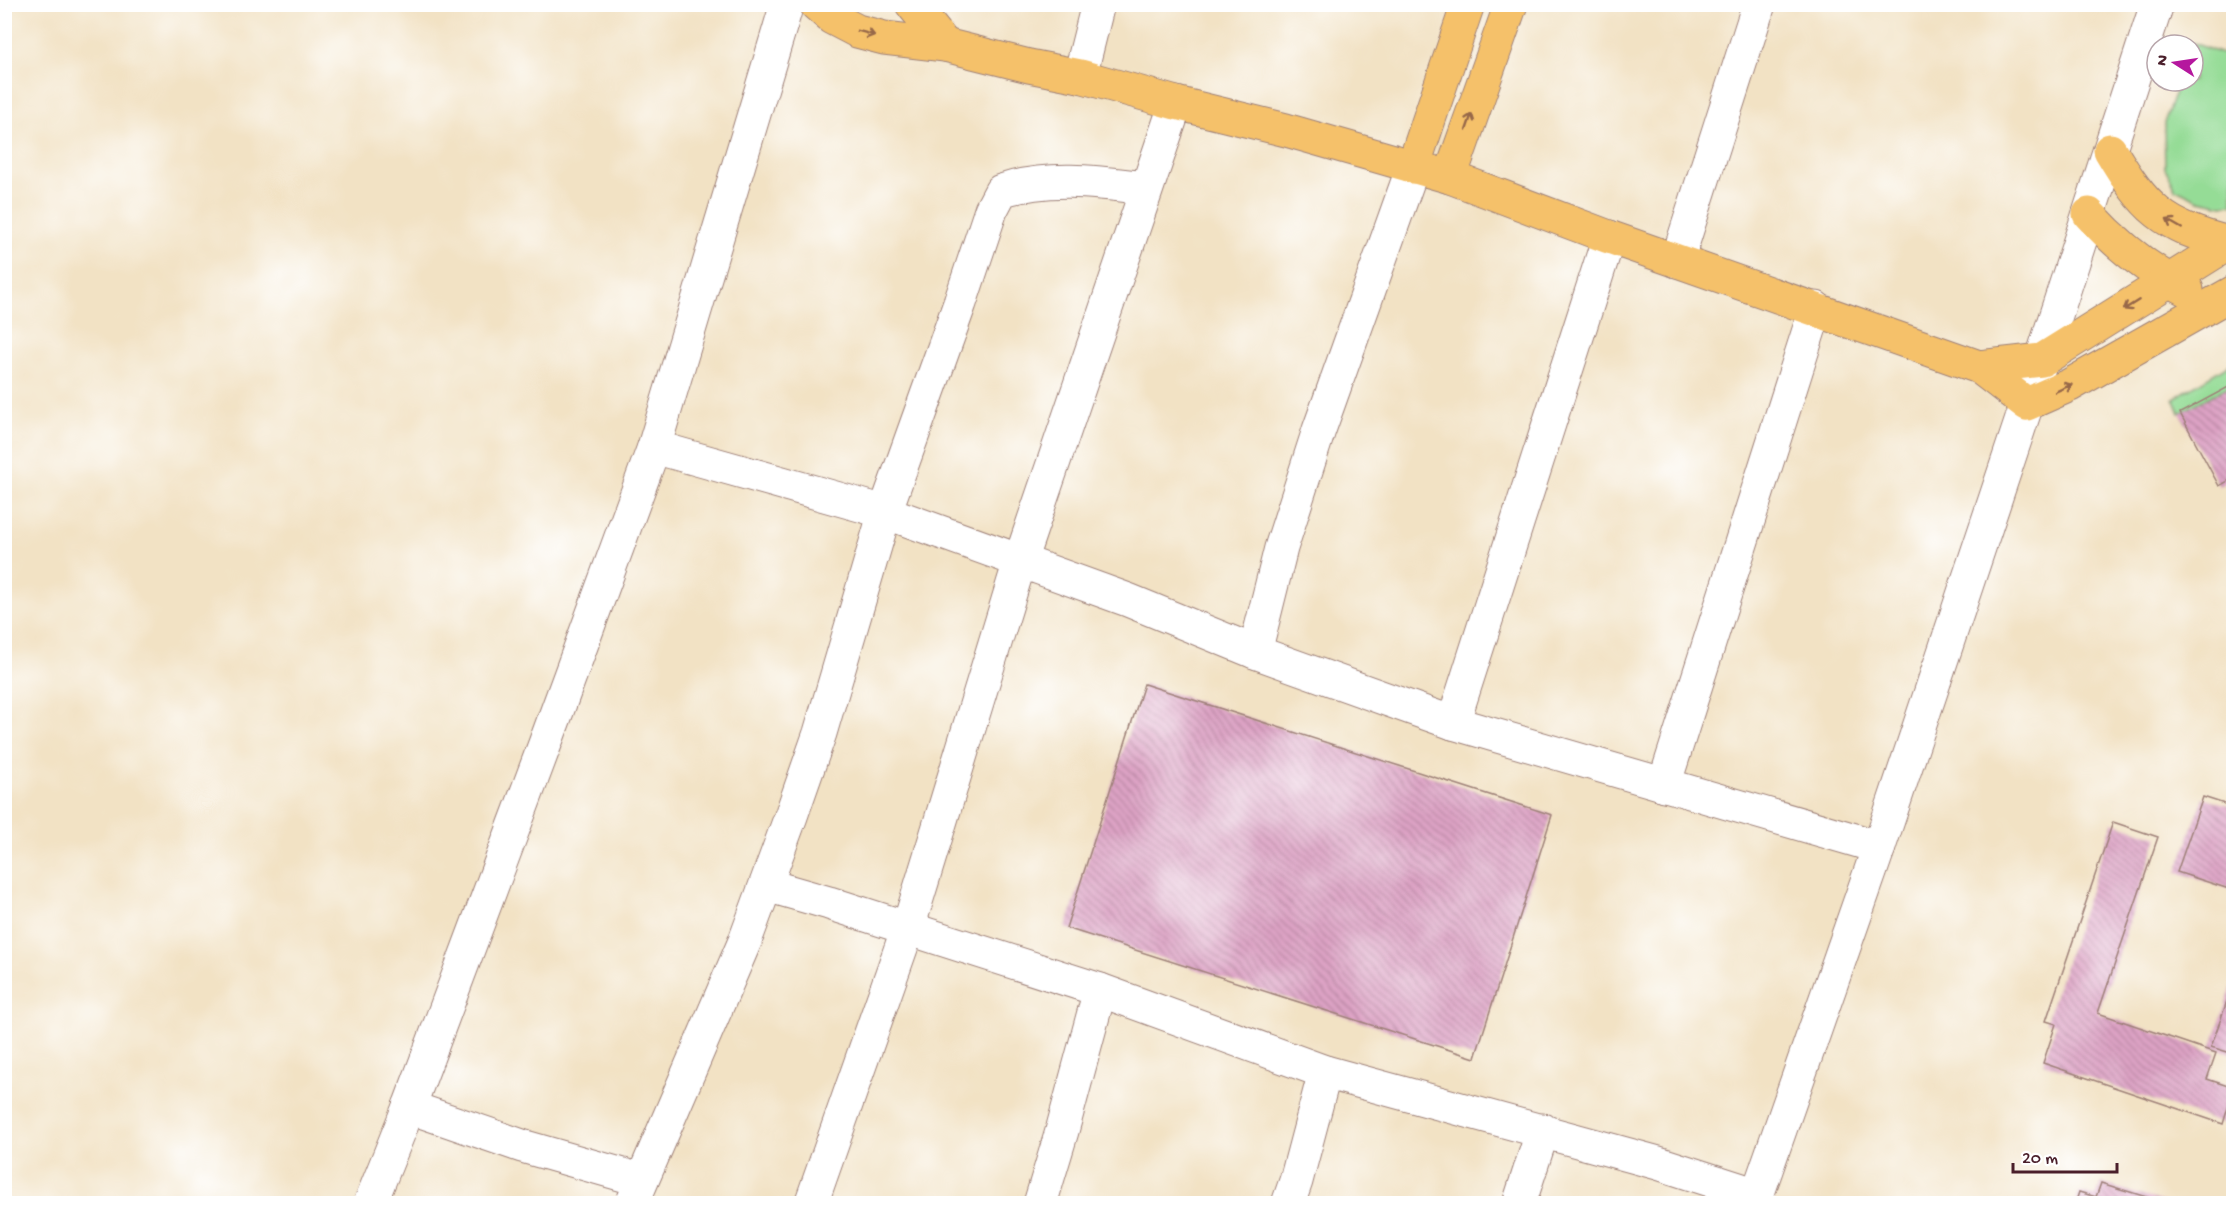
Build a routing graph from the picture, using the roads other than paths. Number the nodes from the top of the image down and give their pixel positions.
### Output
1 (787, 4) edge
2 (816, 4) edge
3 (912, 4) edge
4 (1098, 4) edge
5 (1468, 4) edge
6 (1511, 4) edge
7 (1759, 4) edge
8 (2157, 4) edge
9 (945, 45) junction
10 (1080, 76) junction
11 (1176, 103) junction
12 (2110, 150) junction
13 (1413, 167) junction
14 (1450, 177) junction
15 (1146, 188) junction
16 (2090, 214) junction
17 (1609, 237) junction
18 (2231, 242) edge
19 (1677, 261) junction
20 (2169, 281) junction
21 (2224, 298) edge
22 (1816, 308) junction
23 (2042, 360) junction
24 (1979, 366) junction
25 (2027, 404) junction
26 (654, 447) junction
27 (885, 512) junction
28 (1020, 561) junction
29 (1255, 652) junction
30 (1453, 723) junction
31 (1664, 786) junction
32 (1879, 846) junction
33 (766, 885) junction
34 (908, 928) junction
35 (1100, 990) junction
36 (1325, 1072) junction
37 (409, 1107) junction
38 (1543, 1130) junction
39 (636, 1192) edge
40 (1756, 1199) edge
41 (370, 1203) edge
42 (811, 1203) edge
43 (1040, 1203) edge
44 (1288, 1203) edge
45 (1519, 1203) edge

1 - 26 street
2 -> 9 main road
3 - 9 main road
4 - 10 street
5 - 13 main road
14 -> 6 main road
7 - 19 street
8 - 12 street
9 - 10 main road
10 - 11 main road
11 - 13 main road
11 - 15 street
12 - 16 street
18 -> 12 main road
13 - 14 main road
13 - 29 street
14 - 17 main road
15 - 27 street
15 - 28 street
16 - 20 main road
16 - 23 street
17 - 19 main road
17 - 30 street
18 - 20 main road
19 - 22 main road
20 - 21 main road
20 -> 23 main road
25 -> 21 main road
22 - 24 main road
22 - 31 street
23 - 24 main road
23 - 25 street
24 - 25 main road
25 - 32 street
26 - 27 street
26 - 37 street
27 - 28 street
27 - 33 street
28 - 29 street
28 - 34 street
29 - 30 street
30 - 31 street
31 - 32 street
32 - 40 street
33 - 34 street
33 - 39 street
34 - 35 street
34 - 42 street
35 - 36 street
35 - 43 street
36 - 38 street
36 - 44 street
37 - 39 street
37 - 41 street
38 - 40 street
38 - 45 street

